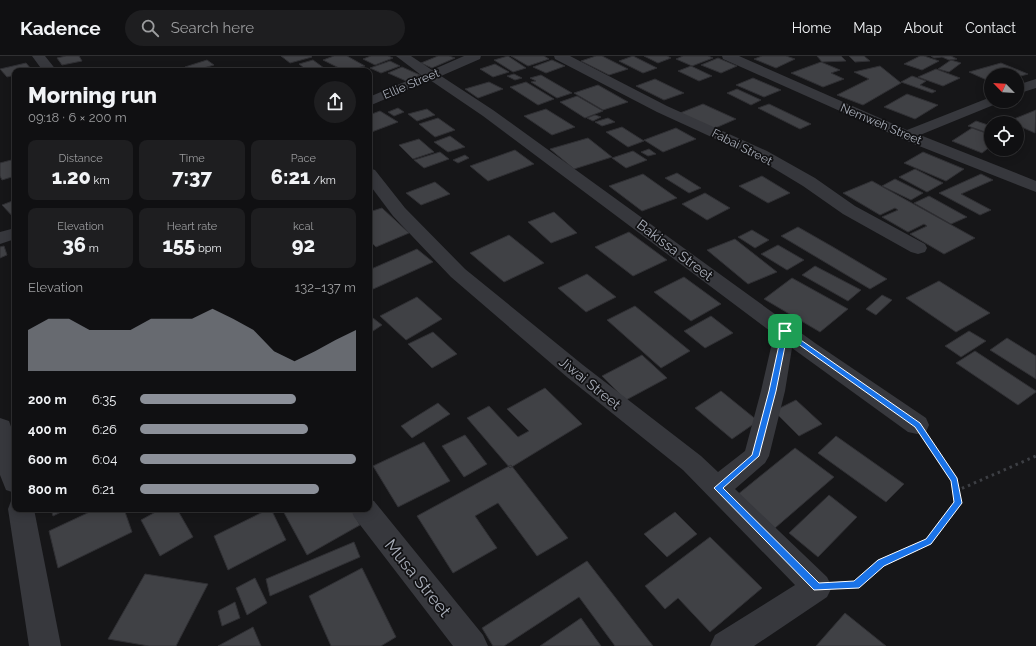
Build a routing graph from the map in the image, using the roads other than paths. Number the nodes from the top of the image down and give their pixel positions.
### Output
1 (38, 56) edge
2 (402, 56) edge
3 (475, 56) edge
4 (560, 56) edge
5 (728, 56) edge
6 (48, 68) edge
7 (432, 75) junction
8 (1036, 84) edge
9 (1024, 88) edge
10 (372, 101) edge
11 (984, 104) edge
12 (908, 135) junction
13 (372, 177) edge
14 (1036, 187) edge
15 (12, 234) edge
16 (0, 238) edge
17 (918, 248) dead end
18 (785, 331) junction
19 (918, 425) road end
20 (0, 428) edge
21 (12, 471) edge
22 (718, 488) junction
23 (22, 512) edge
24 (366, 512) edge
25 (45, 646) edge
26 (472, 646) edge
27 (726, 646) edge

1 - 6 street
2 - 7 street, Bakissa Street
3 - 7 street, Ellie Street
4 - 17 street, Fabai Street
5 - 12 street, Nemweh Street
7 - 10 street, Ellie Street
7 - 18 street, Bakissa Street
8 - 9 street
11 - 12 street
12 - 14 street, Nemweh Street
13 - 22 street, Jiwai Street
15 - 16 street
18 - 19 street, Bakissa Street
18 - 22 street
20 - 21 street
22 - 27 street, Jiwai Street
23 - 25 street
24 - 26 street, Musa Street

